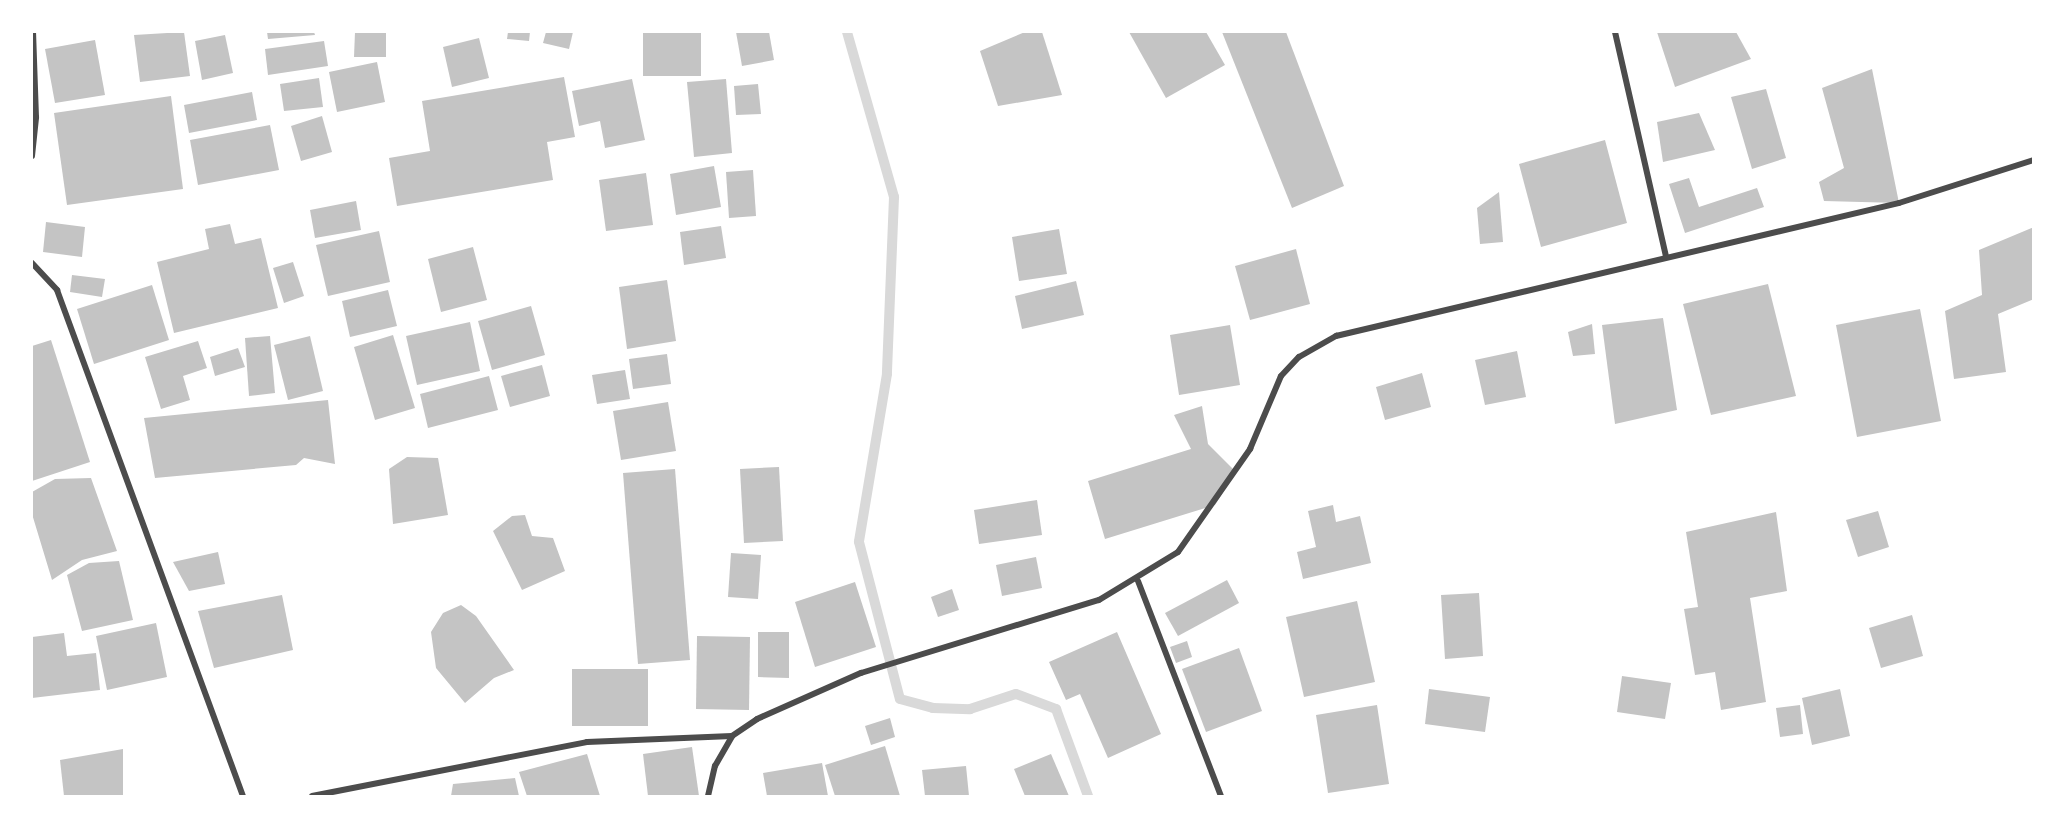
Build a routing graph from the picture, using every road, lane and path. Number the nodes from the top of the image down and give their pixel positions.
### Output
1 (33, 32) edge
2 (1615, 32) edge
3 (32, 156) edge
4 (2034, 160) edge
5 (1666, 256) junction
6 (32, 262) edge
7 (1138, 581) junction
8 (732, 736) junction
9 (243, 796) edge
10 (312, 796) edge
11 (708, 796) edge
12 (1221, 796) edge

1 - 3 street
2 - 5 street
4 - 5 street
5 - 7 street
6 - 9 street
7 - 8 street
7 - 12 street
8 - 10 street
8 - 11 street

